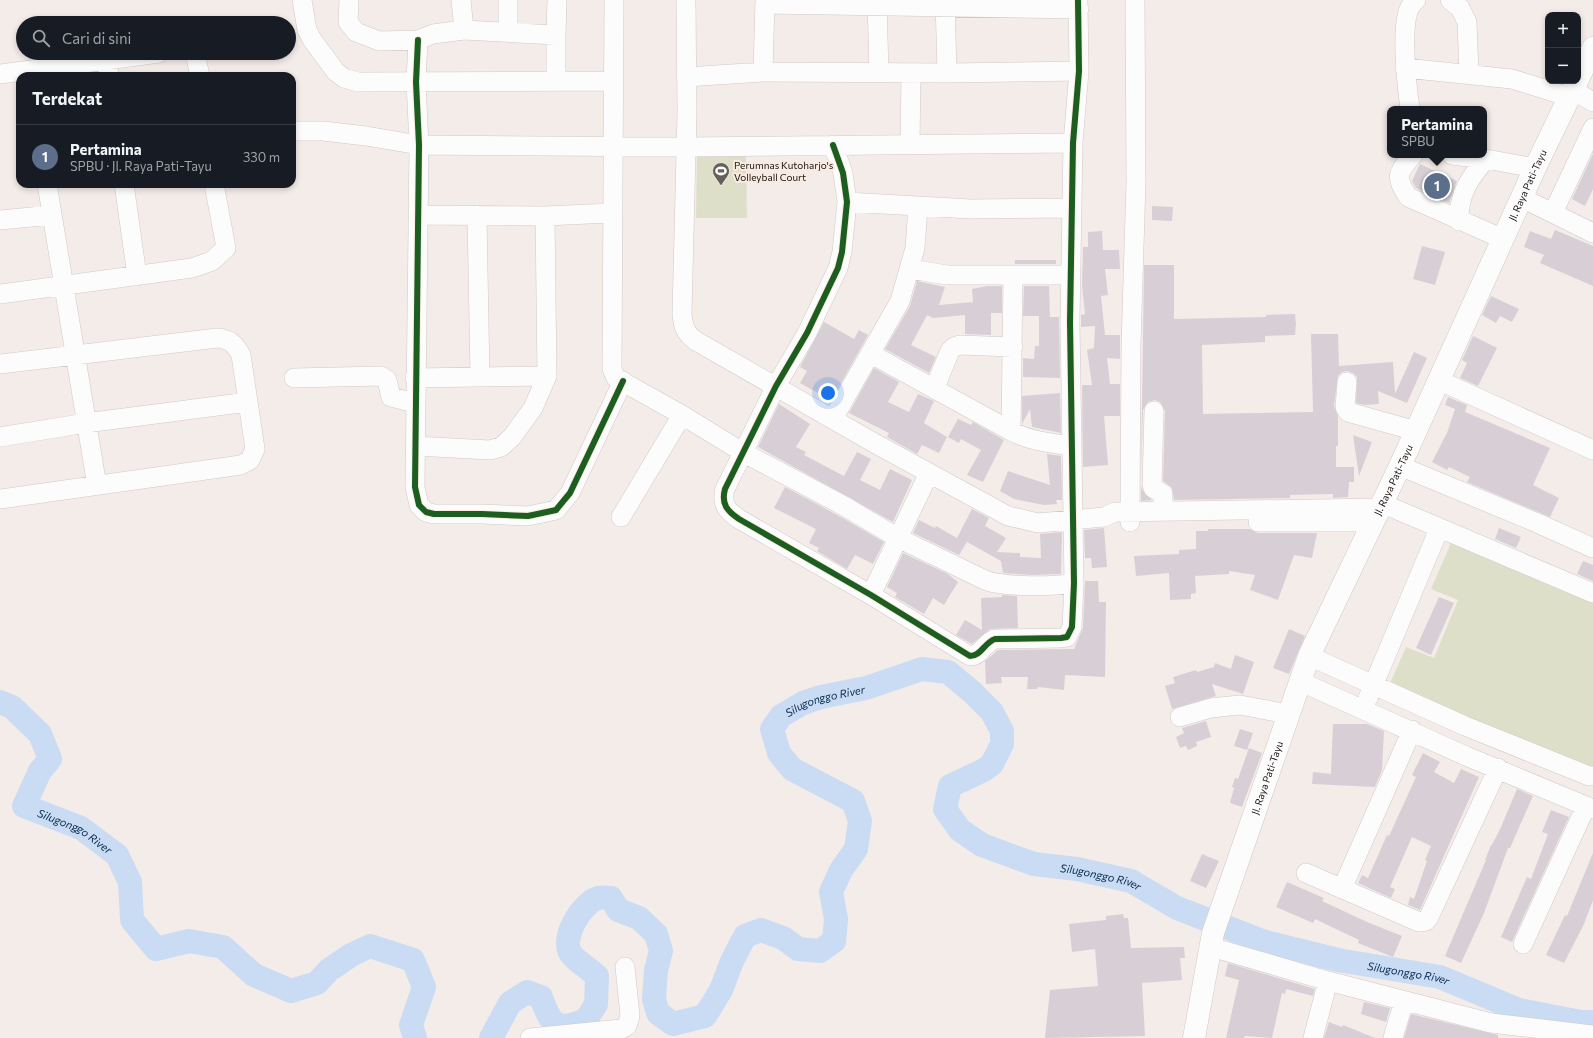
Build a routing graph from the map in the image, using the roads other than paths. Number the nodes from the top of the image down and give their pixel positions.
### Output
1 (302, 0) edge
2 (348, 0) edge
3 (461, 0) edge
4 (508, 0) edge
5 (557, 0) edge
6 (614, 0) edge
7 (686, 0) edge
8 (1135, 0) edge
9 (1416, 0) edge
10 (1450, 0) edge
11 (765, 2) edge
12 (877, 3) edge
13 (945, 4) edge
14 (1079, 5) edge
15 (464, 30) junction
16 (508, 33) junction
17 (556, 36) junction
18 (418, 40) junction
19 (1593, 48) edge
20 (133, 60) edge
21 (197, 60) edge
22 (108, 67) edge
23 (1405, 68) junction
24 (1079, 71) junction
25 (30, 72) edge
26 (199, 72) edge
27 (763, 72) junction
28 (16, 73) edge
29 (879, 73) junction
30 (911, 73) junction
31 (947, 73) junction
32 (0, 74) edge
33 (1470, 74) junction
34 (686, 77) junction
35 (613, 81) junction
36 (416, 82) junction
37 (556, 82) junction
38 (1574, 87) edge
39 (1593, 102) edge
40 (1410, 106) edge
41 (1593, 128) edge
42 (296, 131) edge
43 (1073, 143) junction
44 (419, 145) junction
45 (612, 145) junction
46 (833, 145) junction
47 (910, 145) junction
48 (687, 147) junction
49 (1410, 158) edge
50 (1478, 158) edge
51 (1486, 159) junction
52 (1535, 168) junction
53 (48, 188) edge
54 (125, 188) edge
55 (215, 188) edge
56 (1522, 198) junction
57 (847, 202) junction
58 (918, 207) junction
59 (1072, 208) junction
60 (611, 213) junction
61 (1553, 213) junction
62 (418, 214) junction
63 (52, 215) junction
64 (477, 215) junction
65 (545, 216) junction
66 (0, 220) edge
67 (1459, 221) junction
68 (1593, 233) edge
69 (1503, 239) junction
70 (910, 269) junction
71 (1013, 275) junction
72 (1071, 275) junction
73 (137, 276) junction
74 (63, 286) junction
75 (0, 294) edge
76 (1012, 347) junction
77 (872, 354) junction
78 (75, 355) junction
79 (0, 364) edge
80 (480, 376) junction
81 (547, 376) junction
82 (294, 378) dead end
83 (415, 378) junction
84 (1438, 380) junction
85 (623, 381) junction
86 (1347, 382) dead end
87 (776, 386) junction
88 (935, 387) junction
89 (248, 402) junction
90 (415, 404) junction
91 (1154, 411) dead end
92 (682, 415) junction
93 (833, 419) junction
94 (86, 423) junction
95 (1011, 431) junction
96 (1416, 431) junction
97 (0, 437) edge
98 (415, 446) junction
99 (1071, 446) junction
100 (1593, 450) edge
101 (744, 454) junction
102 (1400, 466) junction
103 (929, 473) junction
104 (97, 486) junction
105 (0, 499) edge
106 (1377, 511) junction
107 (1174, 514) junction
108 (620, 517) dead end
109 (1130, 517) junction
110 (1073, 520) junction
111 (1439, 529) junction
112 (898, 538) junction
113 (1593, 548) edge
114 (1074, 583) junction
115 (1593, 593) edge
116 (871, 596) junction
117 (1309, 656) junction
118 (1299, 681) junction
119 (1373, 686) junction
120 (1364, 709) junction
121 (1288, 714) junction
122 (1180, 717) dead end
123 (1412, 730) junction
124 (1498, 768) junction
125 (1591, 776) edge
126 (1586, 806) edge
127 (1306, 873) dead end
128 (1342, 889) junction
129 (1212, 940) junction
130 (1523, 944) dead end
131 (625, 967) dead end
132 (1328, 981) junction
133 (1404, 1001) junction
134 (1593, 1035) edge
135 (530, 1038) edge
136 (1194, 1038) edge
137 (1313, 1038) edge
138 (1392, 1038) edge

1 - 36 street
2 - 18 street
3 - 15 street
4 - 16 street
5 - 17 street
6 - 35 street
7 - 34 street
8 - 109 street
9 - 23 street
10 - 33 street
11 - 12 street
11 - 27 street
12 - 13 street
12 - 29 street
13 - 14 street
13 - 31 street
14 - 24 street
15 - 16 street
15 - 18 street
16 - 17 street
17 - 37 street
18 - 36 street
19 - 38 main road, Jl. Raya Pati-Tayu
20 - 22 street
21 - 26 street
22 - 25 street
23 - 33 street
23 - 40 street
24 - 31 street
24 - 43 street
27 - 29 street
27 - 34 street
28 - 32 street
29 - 30 street
30 - 31 street
30 - 47 street
33 - 38 street
34 - 48 street
35 - 37 street
35 - 45 street
36 - 37 street
36 - 44 street
38 - 39 street
38 - 52 main road, Jl. Raya Pati-Tayu
41 - 61 street
42 - 44 street
43 - 47 street
43 - 59 street
44 - 45 street
44 - 62 street
45 - 48 street
45 - 60 street
46 - 47 street
46 - 48 street
46 - 57 street
48 - 87 street
49 - 67 street
50 - 51 street
51 - 52 street
51 - 67 street
52 - 56 main road, Jl. Raya Pati-Tayu
53 - 63 street
54 - 73 street
55 - 73 street
56 - 61 street
56 - 69 main road, Jl. Raya Pati-Tayu
57 - 58 street
57 - 87 street
58 - 59 street
58 - 70 street
59 - 72 street
60 - 65 street
60 - 85 street
61 - 68 street
62 - 64 street
62 - 83 street
63 - 66 street
63 - 74 street
64 - 65 street
64 - 80 street
65 - 81 street
67 - 69 street
69 - 84 main road, Jl. Raya Pati-Tayu
70 - 71 street
70 - 77 street
71 - 72 street
71 - 76 street
72 - 99 street
73 - 74 street
74 - 75 street
74 - 78 street
76 - 88 street
76 - 95 street
77 - 88 street
77 - 93 street
78 - 79 street
78 - 89 street
78 - 94 street
80 - 81 street
80 - 83 street
81 - 98 street
82 - 90 street
83 - 90 street
84 - 96 main road, Jl. Raya Pati-Tayu
84 - 100 street
85 - 92 street
85 - 98 street
86 - 96 street
87 - 93 street
87 - 101 street
88 - 95 street
89 - 94 street
89 - 104 street
90 - 98 street
91 - 107 street
92 - 101 street
92 - 108 street
93 - 103 street
94 - 97 street
94 - 104 street
95 - 99 street
96 - 102 main road, Jl. Raya Pati-Tayu
99 - 110 street
101 - 112 street
101 - 116 street
102 - 106 main road, Jl. Raya Pati-Tayu
102 - 113 street
103 - 110 street
103 - 112 street
104 - 105 street
106 - 107 street
106 - 111 street
106 - 117 main road, Jl. Raya Pati-Tayu
107 - 109 street
109 - 110 street
110 - 114 street
111 - 115 street
111 - 119 street
112 - 114 street
112 - 116 street
114 - 116 street
117 - 118 main road, Jl. Raya Pati-Tayu
117 - 119 street
118 - 120 street
118 - 121 main road, Jl. Raya Pati-Tayu
119 - 120 street
119 - 125 street
120 - 123 street
121 - 122 street
121 - 129 main road, Jl. Raya Pati-Tayu
123 - 124 street
123 - 128 street
124 - 126 street
124 - 128 street
125 - 126 street
126 - 130 street
127 - 128 street
129 - 132 street
129 - 136 main road
131 - 135 street
132 - 133 street
132 - 137 street
133 - 134 street
133 - 138 street

